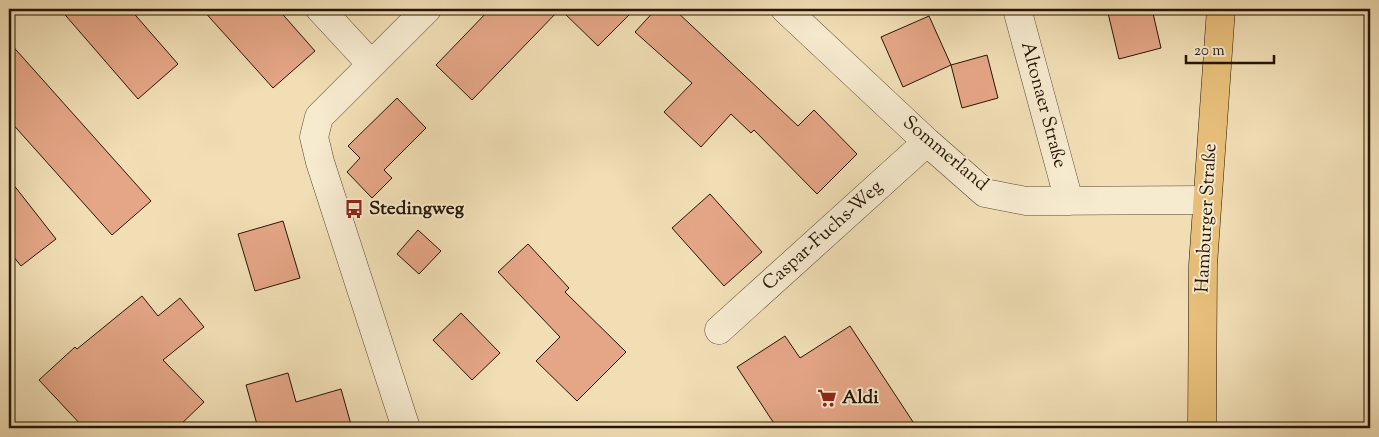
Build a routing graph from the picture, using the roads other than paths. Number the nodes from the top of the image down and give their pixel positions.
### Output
1 (320, 9) edge
2 (427, 9) edge
3 (785, 9) edge
4 (1017, 9) edge
5 (1221, 9) edge
6 (371, 64) junction
7 (927, 142) junction
8 (1207, 200) junction
9 (1068, 201) junction
10 (719, 330) dead end
11 (406, 428) edge
12 (1202, 428) edge

1 - 6 street
2 - 6 street
3 - 7 street, Sommerland
4 - 9 street, Altonaer Straße
5 - 8 main road, Hamburger Straße
6 - 11 street
7 - 9 street, Sommerland
7 - 10 street, Caspar-Fuchs-Weg
8 - 9 street, Sommerland
8 - 12 main road, Hamburger Straße

